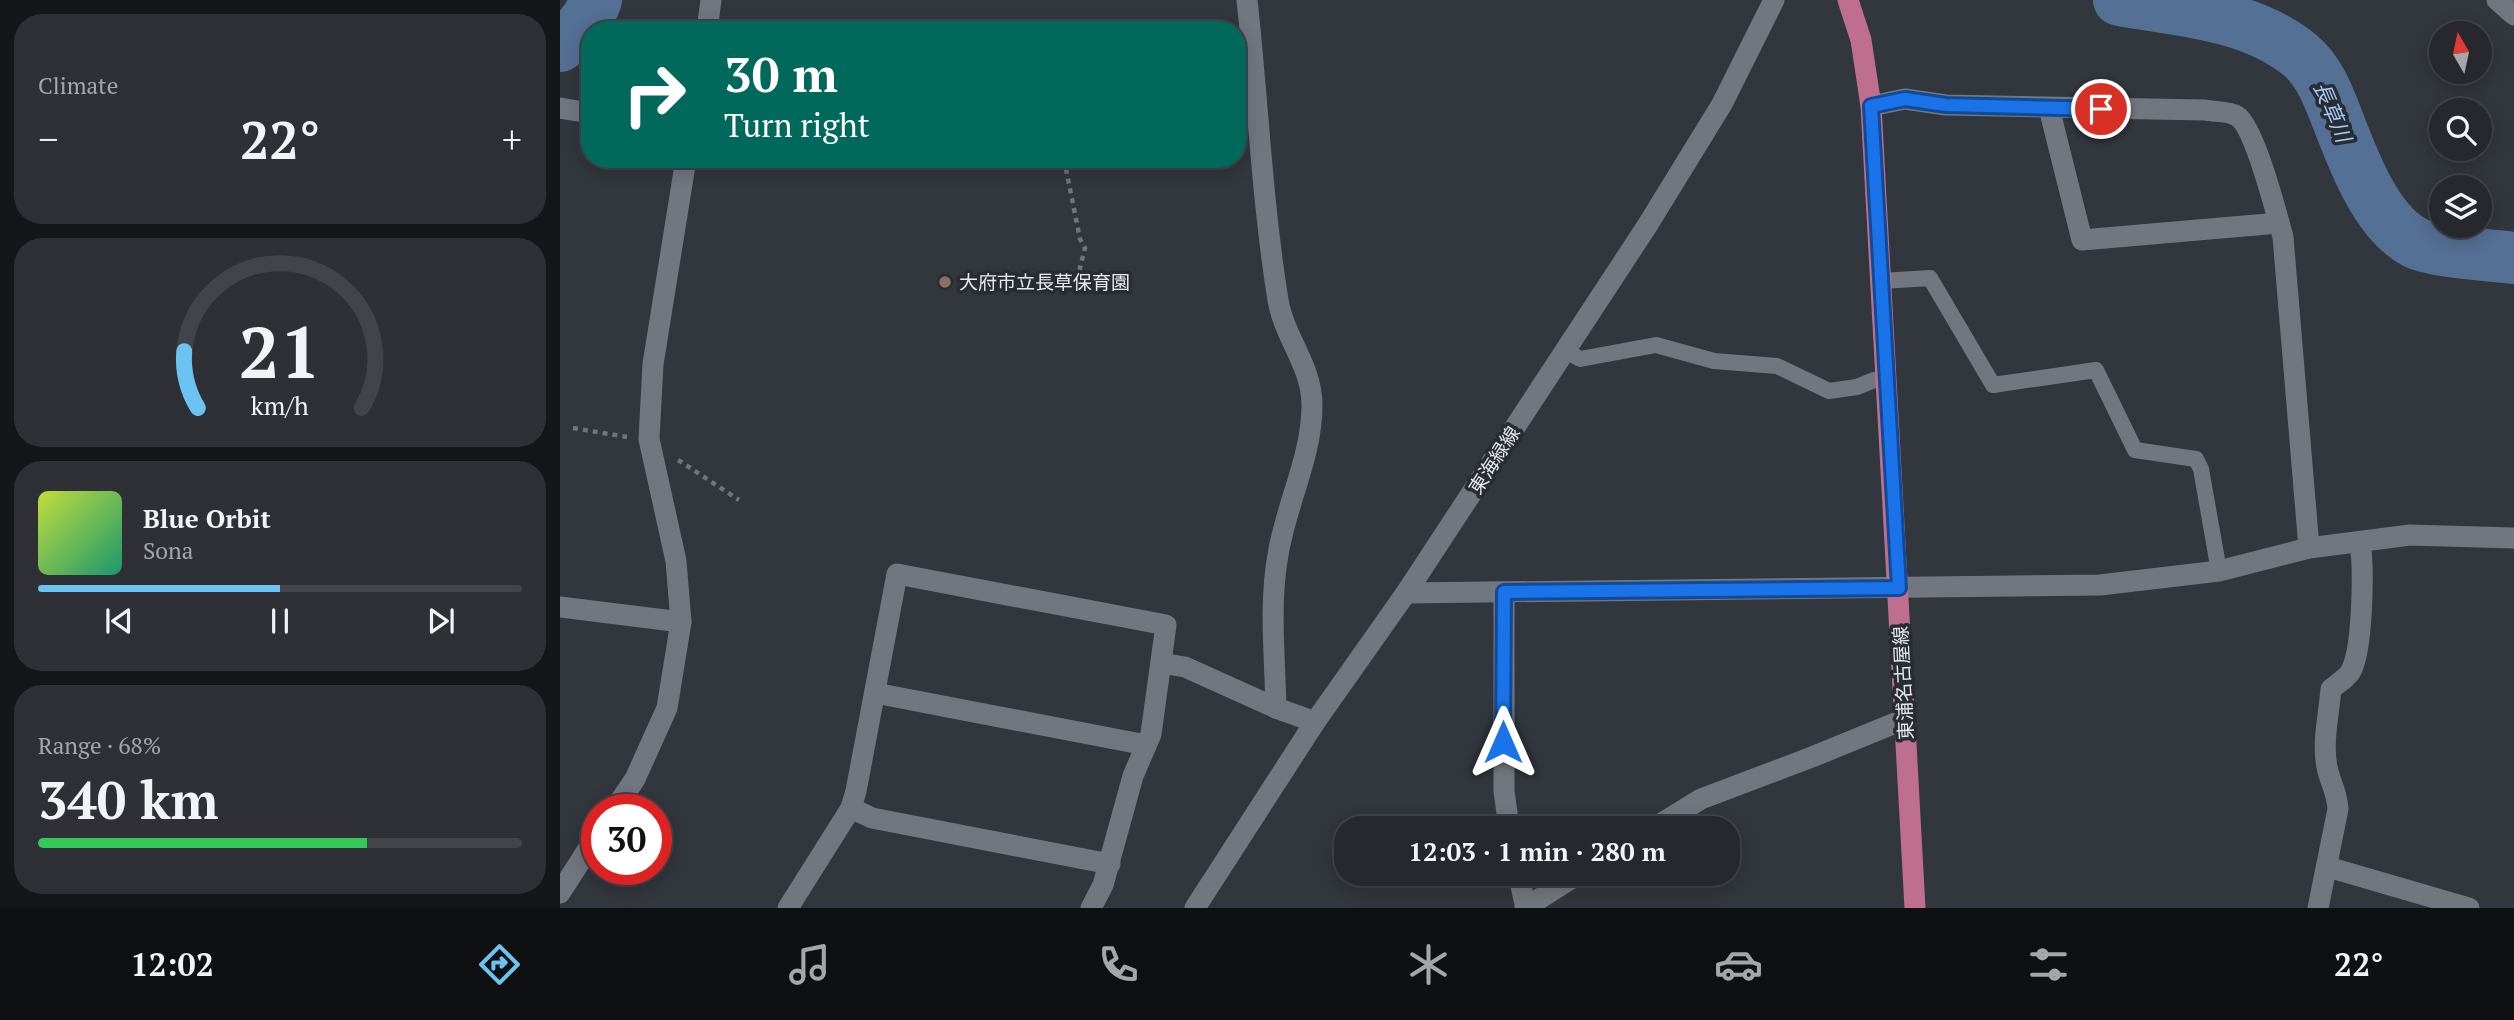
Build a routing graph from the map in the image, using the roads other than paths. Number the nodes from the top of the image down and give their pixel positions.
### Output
1 (711, 0) edge
2 (1247, 0) edge
3 (1774, 0) edge
4 (1848, 0) edge
5 (2497, 0) edge
6 (2514, 15) edge
7 (708, 21) edge
8 (1247, 98) edge
9 (1871, 106) junction
10 (560, 108) edge
11 (2049, 108) junction
12 (581, 112) edge
13 (685, 168) edge
14 (2279, 223) junction
15 (1881, 281) junction
16 (1565, 351) junction
17 (1887, 380) junction
18 (2514, 538) edge
19 (2360, 542) junction
20 (2309, 548) junction
21 (2219, 572) junction
22 (1899, 588) junction
23 (1504, 592) junction
24 (1406, 593) junction
25 (560, 607) edge
26 (681, 622) junction
27 (1161, 663) junction
28 (874, 693) junction
29 (1276, 708) junction
30 (1905, 719) junction
31 (1315, 722) junction
32 (1146, 745) junction
33 (625, 794) edge
34 (850, 808) junction
35 (1507, 816) edge
36 (1674, 816) edge
37 (581, 860) edge
38 (1110, 864) junction
39 (2328, 867) junction
40 (1521, 886) edge
41 (1560, 886) edge
42 (560, 893) edge
43 (788, 908) edge
44 (1091, 908) edge
45 (1195, 908) edge
46 (1526, 908) edge
47 (1915, 908) edge
48 (2318, 908) edge
49 (2469, 908) edge

1 - 7 street
2 - 8 street
3 - 16 street, 東海緑線
4 - 9 main road, 東浦名古屋線
5 - 6 street
8 - 29 street
9 - 11 street
9 - 15 main road, 東浦名古屋線
10 - 12 street
11 - 14 street
11 - 14 street
13 - 26 street
14 - 20 street
15 - 17 main road, 東浦名古屋線
15 - 21 lane
16 - 17 lane
16 - 24 street, 東海緑線
17 - 22 main road, 東浦名古屋線
18 - 19 street
19 - 20 street
19 - 39 street
20 - 21 street
21 - 22 street
22 - 23 street
22 - 30 main road, 東浦名古屋線
23 - 24 street
23 - 35 street
24 - 31 street, 東海緑線
25 - 26 street
26 - 33 street
27 - 28 street
27 - 29 street
27 - 32 street
28 - 32 street
28 - 34 street
29 - 31 street
30 - 36 street
30 - 47 main road, 東浦名古屋線
31 - 45 street, 東海緑線
32 - 38 street
34 - 38 street
34 - 43 street
37 - 42 street
38 - 44 street
39 - 48 street
39 - 49 street
40 - 46 street
41 - 46 street

